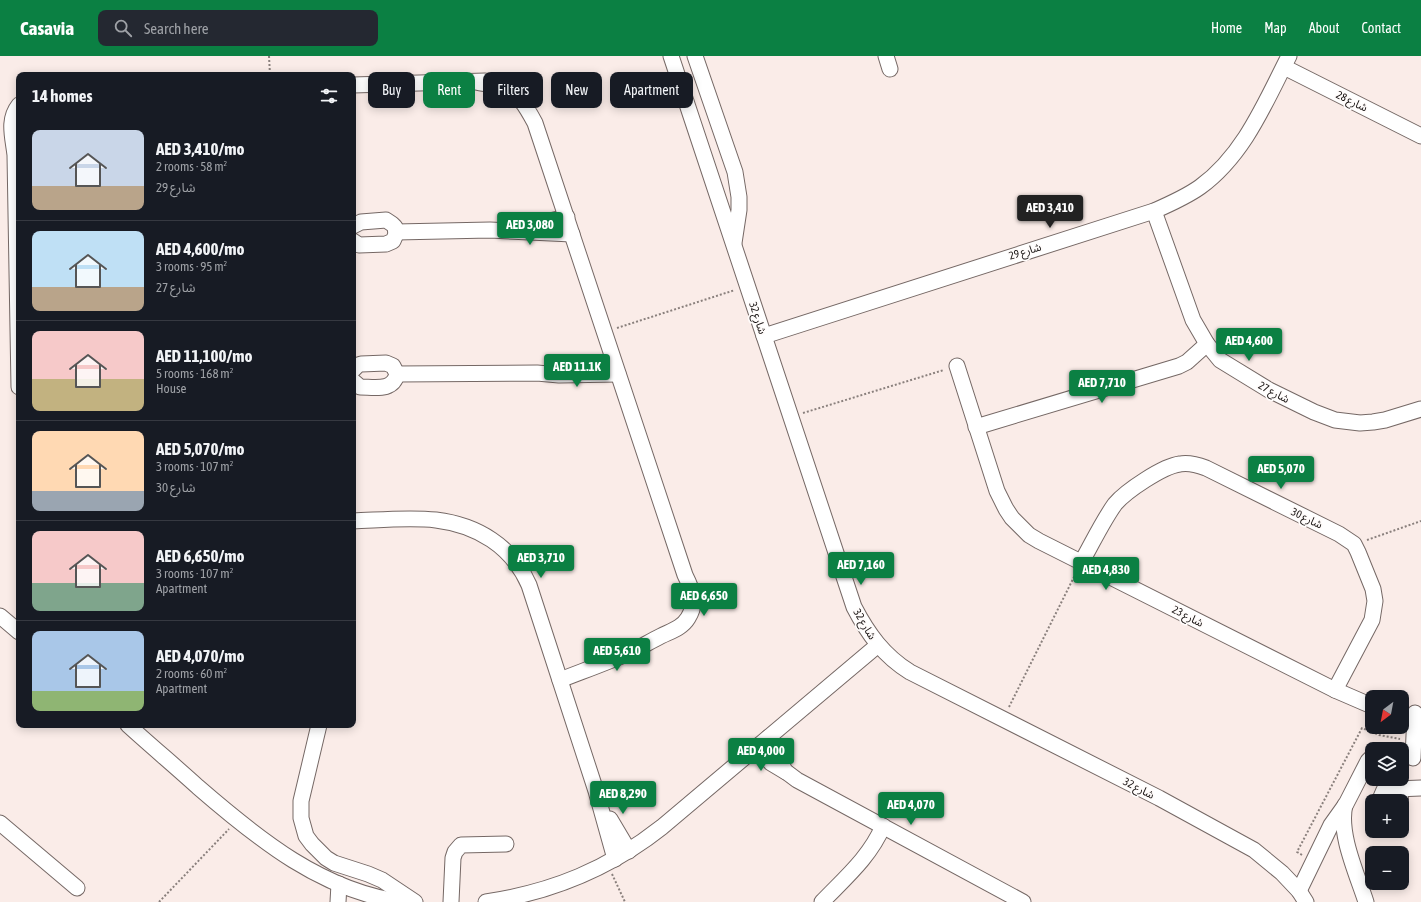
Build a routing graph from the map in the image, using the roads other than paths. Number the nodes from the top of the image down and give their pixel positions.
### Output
1 (671, 56) edge
2 (695, 56) edge
3 (1286, 62) edge
4 (356, 85) edge
5 (16, 109) edge
6 (1421, 136) edge
7 (16, 149) edge
8 (15, 155) junction
9 (16, 183) edge
10 (1154, 211) junction
11 (567, 217) junction
12 (356, 224) edge
13 (490, 230) junction
14 (396, 232) junction
15 (572, 234) junction
16 (356, 242) edge
17 (734, 246) junction
18 (764, 336) junction
19 (1207, 344) junction
20 (614, 360) junction
21 (956, 366) road end
22 (356, 367) edge
23 (537, 373) junction
24 (397, 374) junction
25 (618, 374) junction
26 (356, 384) edge
27 (1421, 409) edge
28 (976, 427) junction
29 (356, 521) edge
30 (1081, 563) junction
31 (0, 616) edge
32 (16, 629) edge
33 (878, 645) junction
34 (560, 680) junction
35 (1335, 690) junction
36 (1365, 703) edge
37 (1413, 712) edge
38 (131, 728) edge
39 (318, 728) edge
40 (763, 741) junction
41 (1412, 757) edge
42 (1365, 767) edge
43 (1420, 788) edge
44 (596, 791) junction
45 (1382, 794) edge
46 (1397, 794) edge
47 (1409, 798) edge
48 (1346, 804) junction
49 (0, 823) edge
50 (883, 826) junction
51 (1325, 838) junction
52 (1347, 841) junction
53 (506, 844) dead end
54 (629, 851) junction
55 (611, 861) junction
56 (77, 888) dead end
57 (347, 892) edge
58 (1302, 897) edge
59 (338, 902) edge
60 (404, 902) edge
61 (415, 902) edge
62 (451, 902) edge
63 (486, 902) edge
64 (822, 902) edge
65 (1023, 902) edge
66 (1366, 902) edge

1 - 17 street, شارع 32
2 - 17 street
3 - 6 street, شارع 28
3 - 10 street, شارع 29
4 - 11 street
5 - 8 street
7 - 8 street
8 - 9 street
10 - 18 street, شارع 29
10 - 19 street, شارع 27
11 - 13 street
11 - 15 street
12 - 14 street
13 - 14 street
13 - 15 street
14 - 16 street
15 - 20 street
17 - 18 street, شارع 32
18 - 33 street, شارع 32
19 - 27 street, شارع 27
19 - 28 street
20 - 23 street
20 - 25 street
21 - 28 street, شارع 23
22 - 24 street
23 - 24 street
23 - 25 street
24 - 26 street
25 - 34 street
28 - 30 street, شارع 23
29 - 34 street
30 - 35 street, شارع 23
30 - 35 street, شارع 30
31 - 32 street
33 - 40 street
33 - 58 street, شارع 32
34 - 44 street
35 - 36 street, شارع 23
37 - 41 street
38 - 57 street
39 - 61 street
40 - 50 street
40 - 54 street
42 - 48 street
43 - 47 street
44 - 54 street
44 - 55 street
45 - 46 street
48 - 51 street
48 - 52 street
49 - 56 street
50 - 64 street
50 - 65 street
51 - 52 street
51 - 58 street
52 - 66 street
53 - 62 street
54 - 55 street
55 - 63 street
57 - 59 street
57 - 60 street

